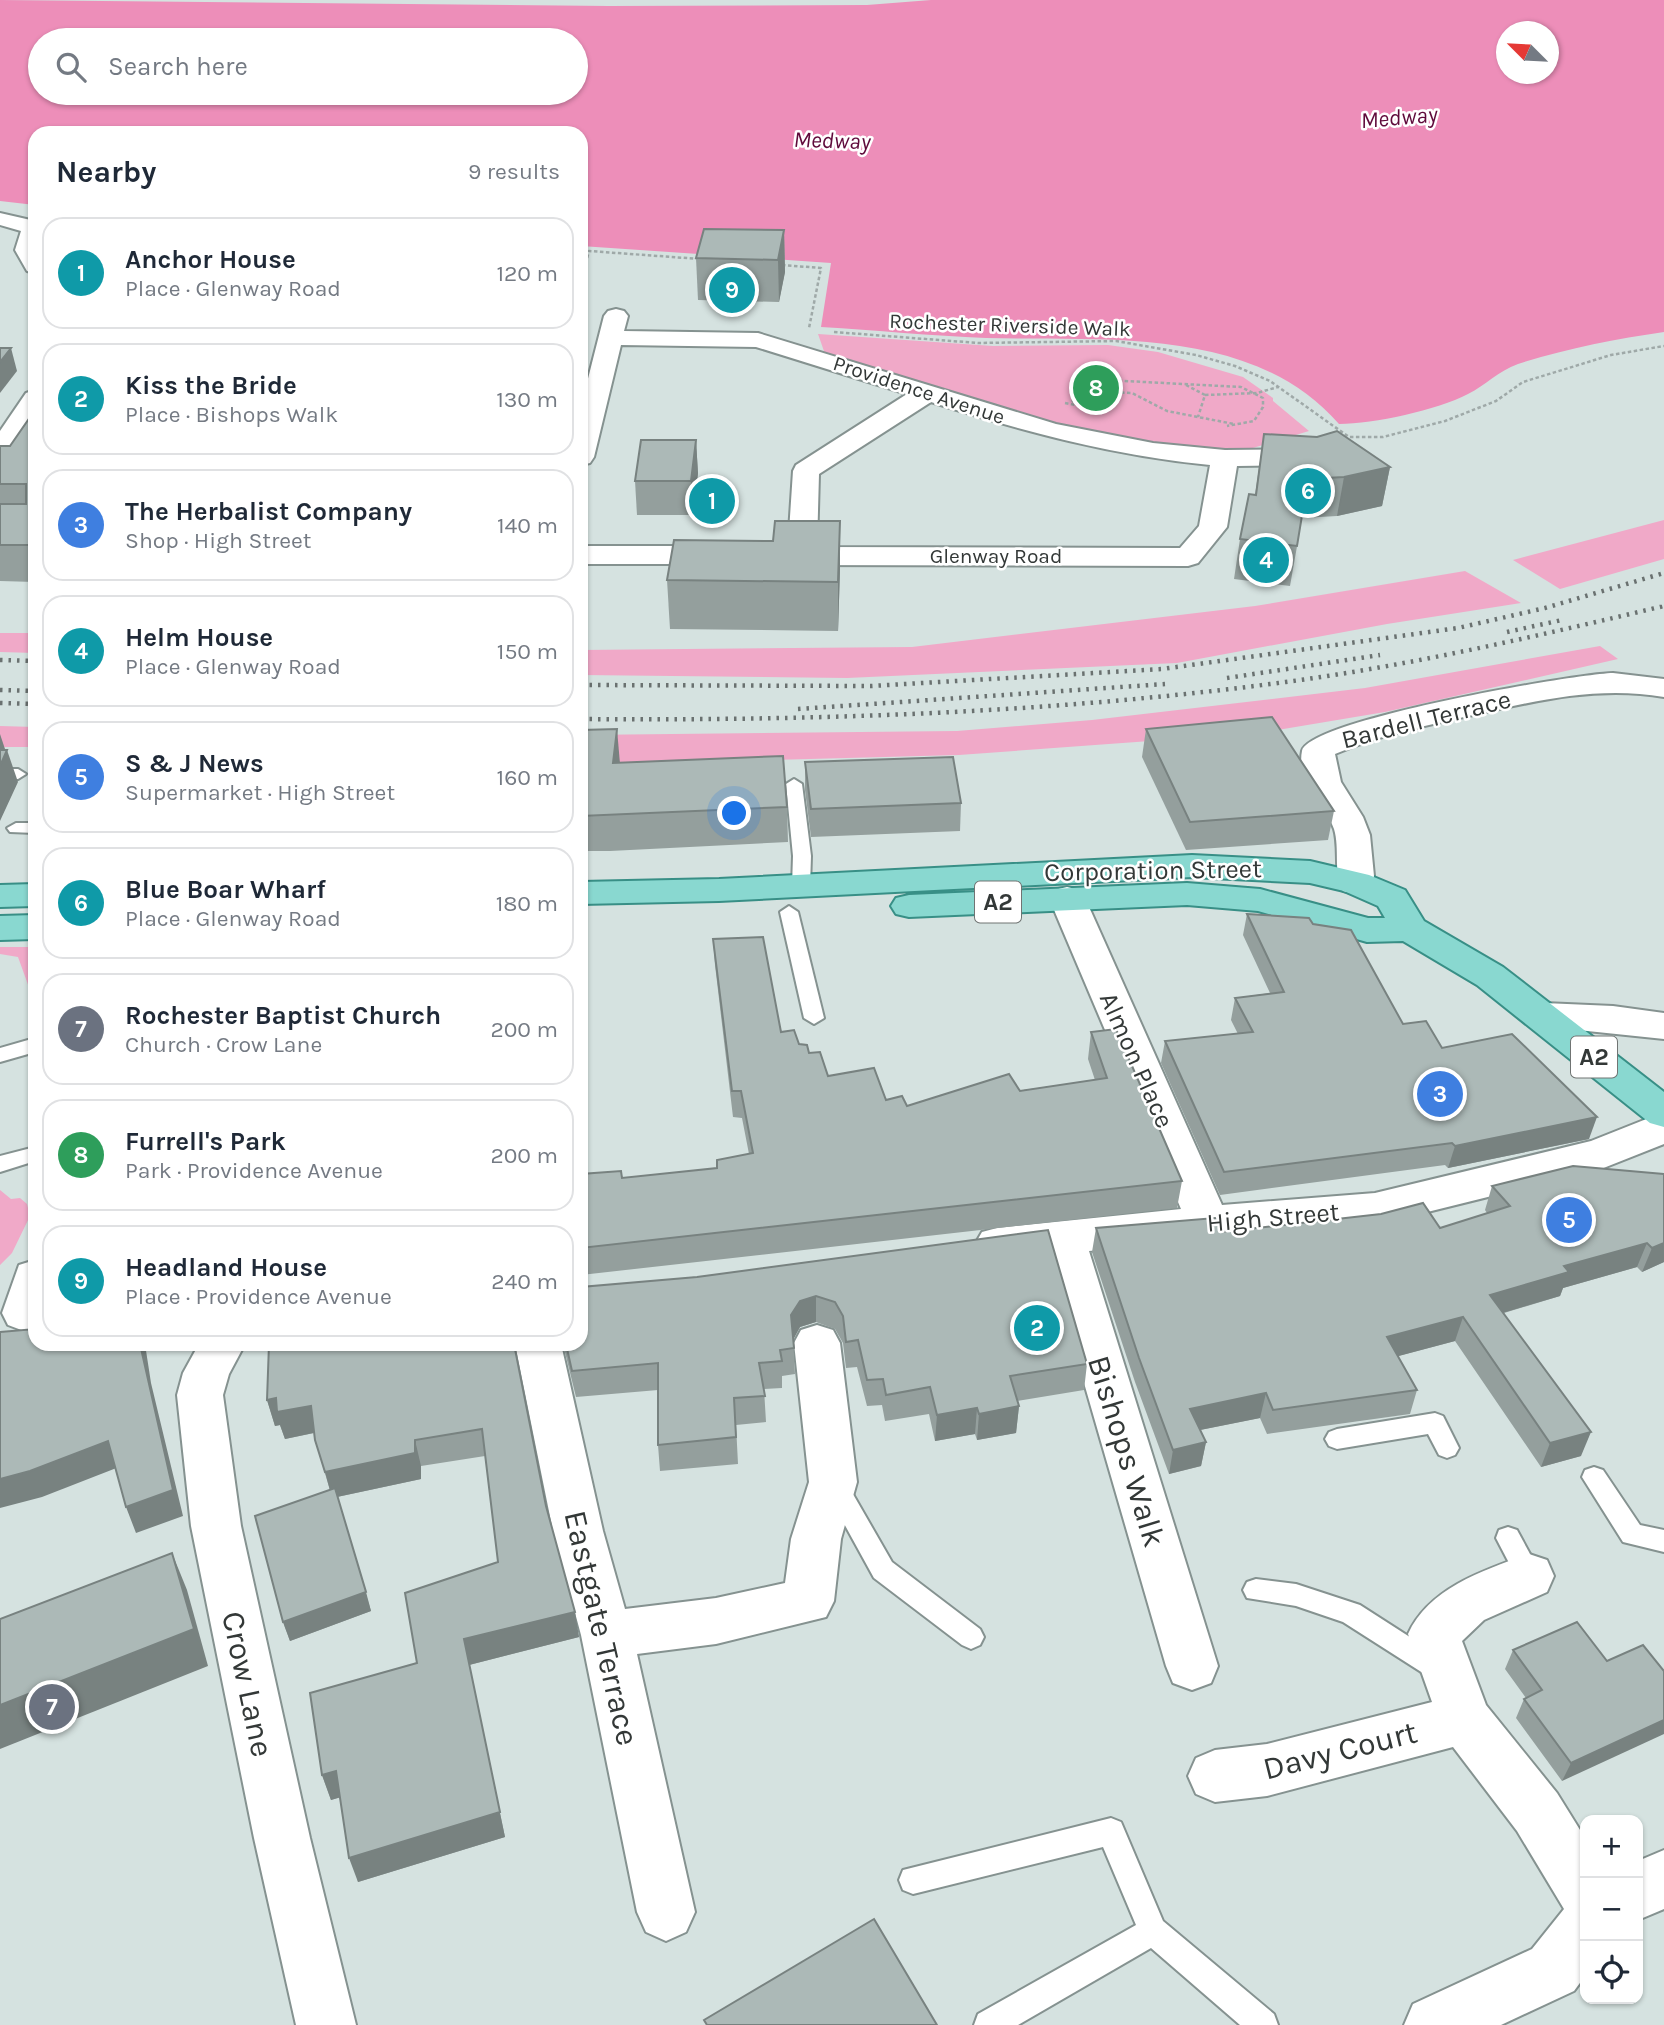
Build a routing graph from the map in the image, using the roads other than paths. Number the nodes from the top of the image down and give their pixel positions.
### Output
1 (0, 219) edge
2 (28, 227) edge
3 (927, 393) junction
4 (28, 409) edge
5 (588, 429) edge
6 (0, 452) edge
7 (1339, 457) edge
8 (1225, 458) junction
9 (588, 555) edge
10 (802, 556) junction
11 (1650, 686) edge
12 (0, 774) edge
13 (18, 774) dead end
14 (794, 784) dead end
15 (16, 828) dead end
16 (28, 828) edge
17 (1356, 883) junction
18 (588, 893) edge
19 (28, 895) edge
20 (0, 896) edge
21 (1067, 898) junction
22 (795, 899) junction
23 (588, 918) edge
24 (28, 927) edge
25 (0, 928) edge
26 (1410, 929) junction
27 (1544, 1016) junction
28 (814, 1018) dead end
29 (1664, 1026) edge
30 (28, 1047) edge
31 (0, 1055) edge
32 (1659, 1106) edge
33 (28, 1156) edge
34 (0, 1164) edge
35 (1208, 1222) junction
36 (1063, 1236) junction
37 (954, 1250) edge
38 (817, 1343) dead end
39 (218, 1351) edge
40 (539, 1351) edge
41 (1337, 1439) dead end
42 (1447, 1448) dead end
43 (1594, 1477) dead end
44 (833, 1482) junction
45 (1664, 1541) edge
46 (1519, 1557) dead end
47 (1256, 1590) dead end
48 (607, 1635) junction
49 (971, 1637) dead end
50 (1192, 1666) dead end
51 (1456, 1697) junction
52 (1215, 1776) dead end
53 (1664, 1878) edge
54 (913, 1880) dead end
55 (1580, 1881) edge
56 (1643, 1889) edge
57 (666, 1912) dead end
58 (1153, 1931) junction
59 (1580, 1935) edge
60 (326, 2025) edge
61 (989, 2025) edge
62 (1263, 2025) edge
63 (1434, 2025) edge

1 - 2 street
3 - 5 street, Providence Avenue
3 - 8 street, Providence Avenue
3 - 10 street
4 - 6 street
7 - 8 street
8 - 10 street, Glenway Road
9 - 10 street, Glenway Road
11 - 17 street, Bardell Terrace
12 - 13 lane
14 - 22 lane
15 - 16 lane
17 - 22 main road, Corporation Street / A2
17 - 26 main road, Corporation Street / A2
18 - 22 main road, Corporation Street / A2
19 - 20 main road
21 - 22 main road, Corporation Street / A2
21 - 26 main road, Corporation Street / A2
21 - 35 street, Almon Place
22 - 23 main road, Corporation Street / A2
22 - 28 lane
24 - 25 main road
26 - 27 main road, Corporation Street / A2
27 - 29 street
27 - 32 main road, Corporation Street / A2
30 - 31 lane
32 - 35 street, High Street
33 - 34 lane
35 - 36 street, High Street
36 - 37 street, High Street
36 - 50 street, Bishops Walk
38 - 44 street
39 - 60 street, Crow Lane
40 - 48 street, Eastgate Terrace
41 - 42 lane
43 - 45 lane
44 - 48 street
44 - 49 lane
46 - 51 street
47 - 51 lane
48 - 57 street, Eastgate Terrace
51 - 52 street, Davy Court
51 - 55 street
53 - 56 street
54 - 58 lane
58 - 61 lane
58 - 62 lane
59 - 63 street

